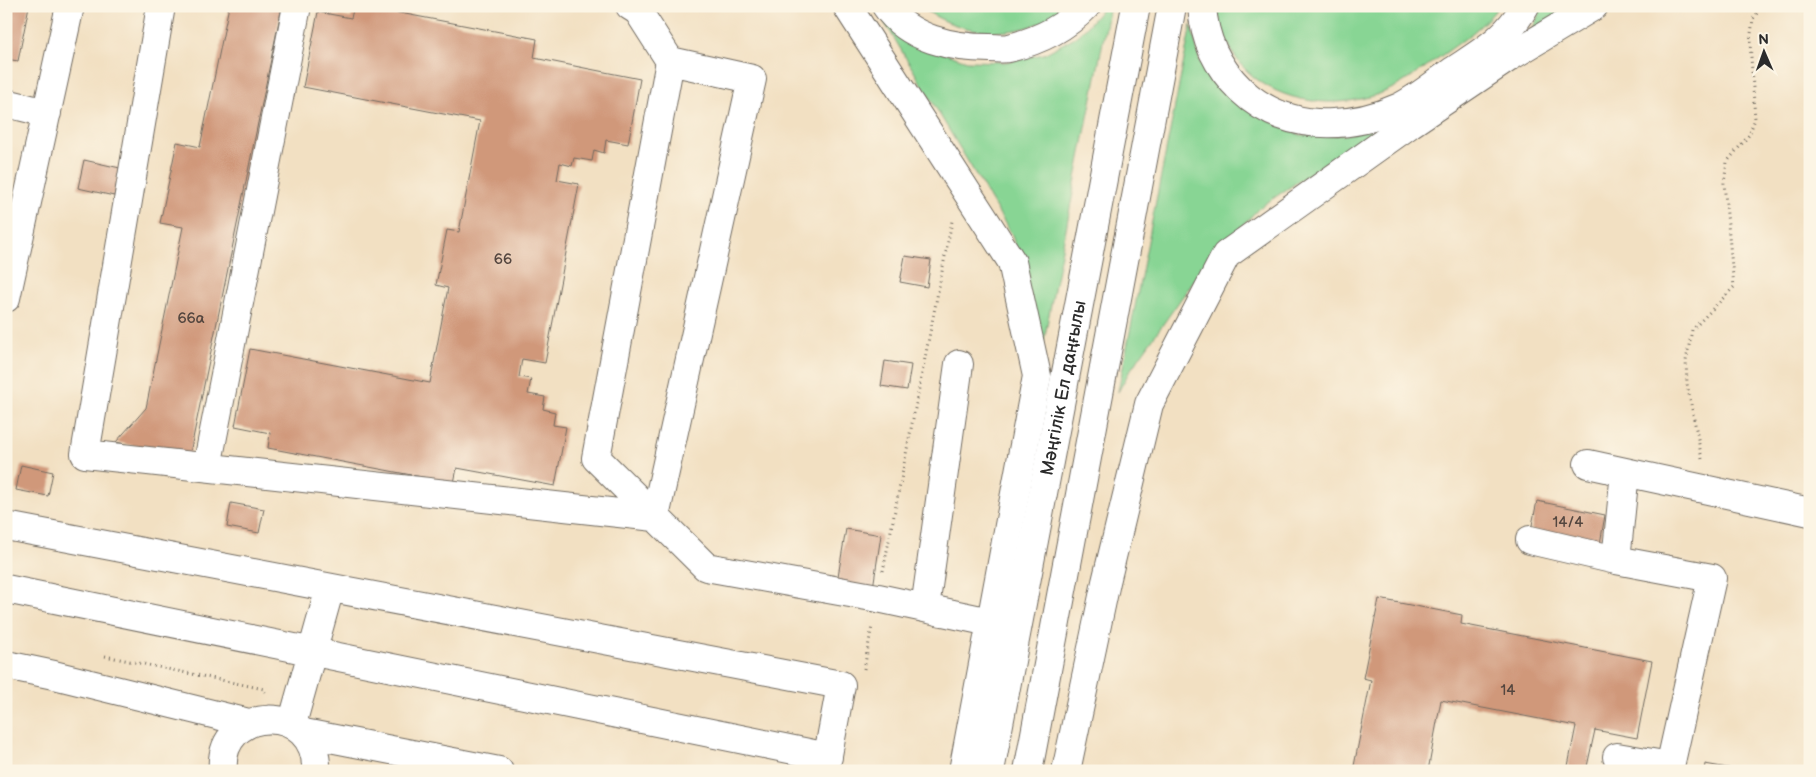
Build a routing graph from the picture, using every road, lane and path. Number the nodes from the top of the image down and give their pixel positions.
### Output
1 (70, 6) edge
2 (161, 6) edge
3 (297, 6) edge
4 (847, 6) edge
5 (886, 6) edge
6 (1086, 6) edge
7 (1136, 6) edge
8 (1172, 6) edge
9 (1202, 6) edge
10 (1525, 6) edge
11 (1594, 6) edge
12 (1762, 6) edge
13 (634, 8) edge
14 (670, 62) junction
15 (6, 103) edge
16 (47, 113) junction
17 (952, 218) dead end
18 (6, 298) edge
19 (960, 364) dead end
20 (1588, 464) dead end
21 (207, 467) junction
22 (1625, 472) junction
23 (1708, 490) junction
24 (1810, 512) edge
25 (655, 516) junction
26 (6, 526) edge
27 (1530, 540) dead end
28 (1616, 560) junction
29 (330, 588) junction
30 (6, 589) edge
31 (878, 598) junction
32 (990, 622) junction
33 (312, 652) junction
34 (100, 654) dead end
35 (6, 665) edge
36 (862, 675) dead end
37 (264, 689) dead end
38 (249, 723) junction
39 (298, 729) junction
40 (1617, 756) dead end
41 (827, 764) edge
42 (1670, 768) edge
43 (223, 771) edge
44 (316, 771) edge
45 (499, 771) edge
46 (963, 771) edge
47 (990, 771) edge
48 (1028, 771) edge
49 (1066, 771) edge

1 - 16 main road
2 - 21 main road
3 - 21 main road
4 - 32 main road
5 - 6 main road
7 - 47 main road, Мәңгілік Ел даңғылы
8 - 48 main road, Мәңгілік Ел даңғылы
9 - 10 main road
11 - 49 main road
12 - 23 path
13 - 14 main road
14 - 25 main road
14 - 25 main road
15 - 16 main road
16 - 18 main road
17 - 31 path
19 - 32 main road
20 - 22 main road
21 - 25 main road
22 - 23 main road
22 - 28 main road
23 - 24 main road
25 - 31 main road
26 - 29 main road
27 - 28 main road
28 - 42 main road
29 - 33 main road
29 - 41 main road
30 - 33 main road
31 - 32 main road
31 - 36 path
32 - 46 main road
33 - 39 main road
33 - 41 main road
34 - 37 path
35 - 38 main road
38 - 39 main road
38 - 43 main road
39 - 44 main road
39 - 45 main road
40 - 42 main road

